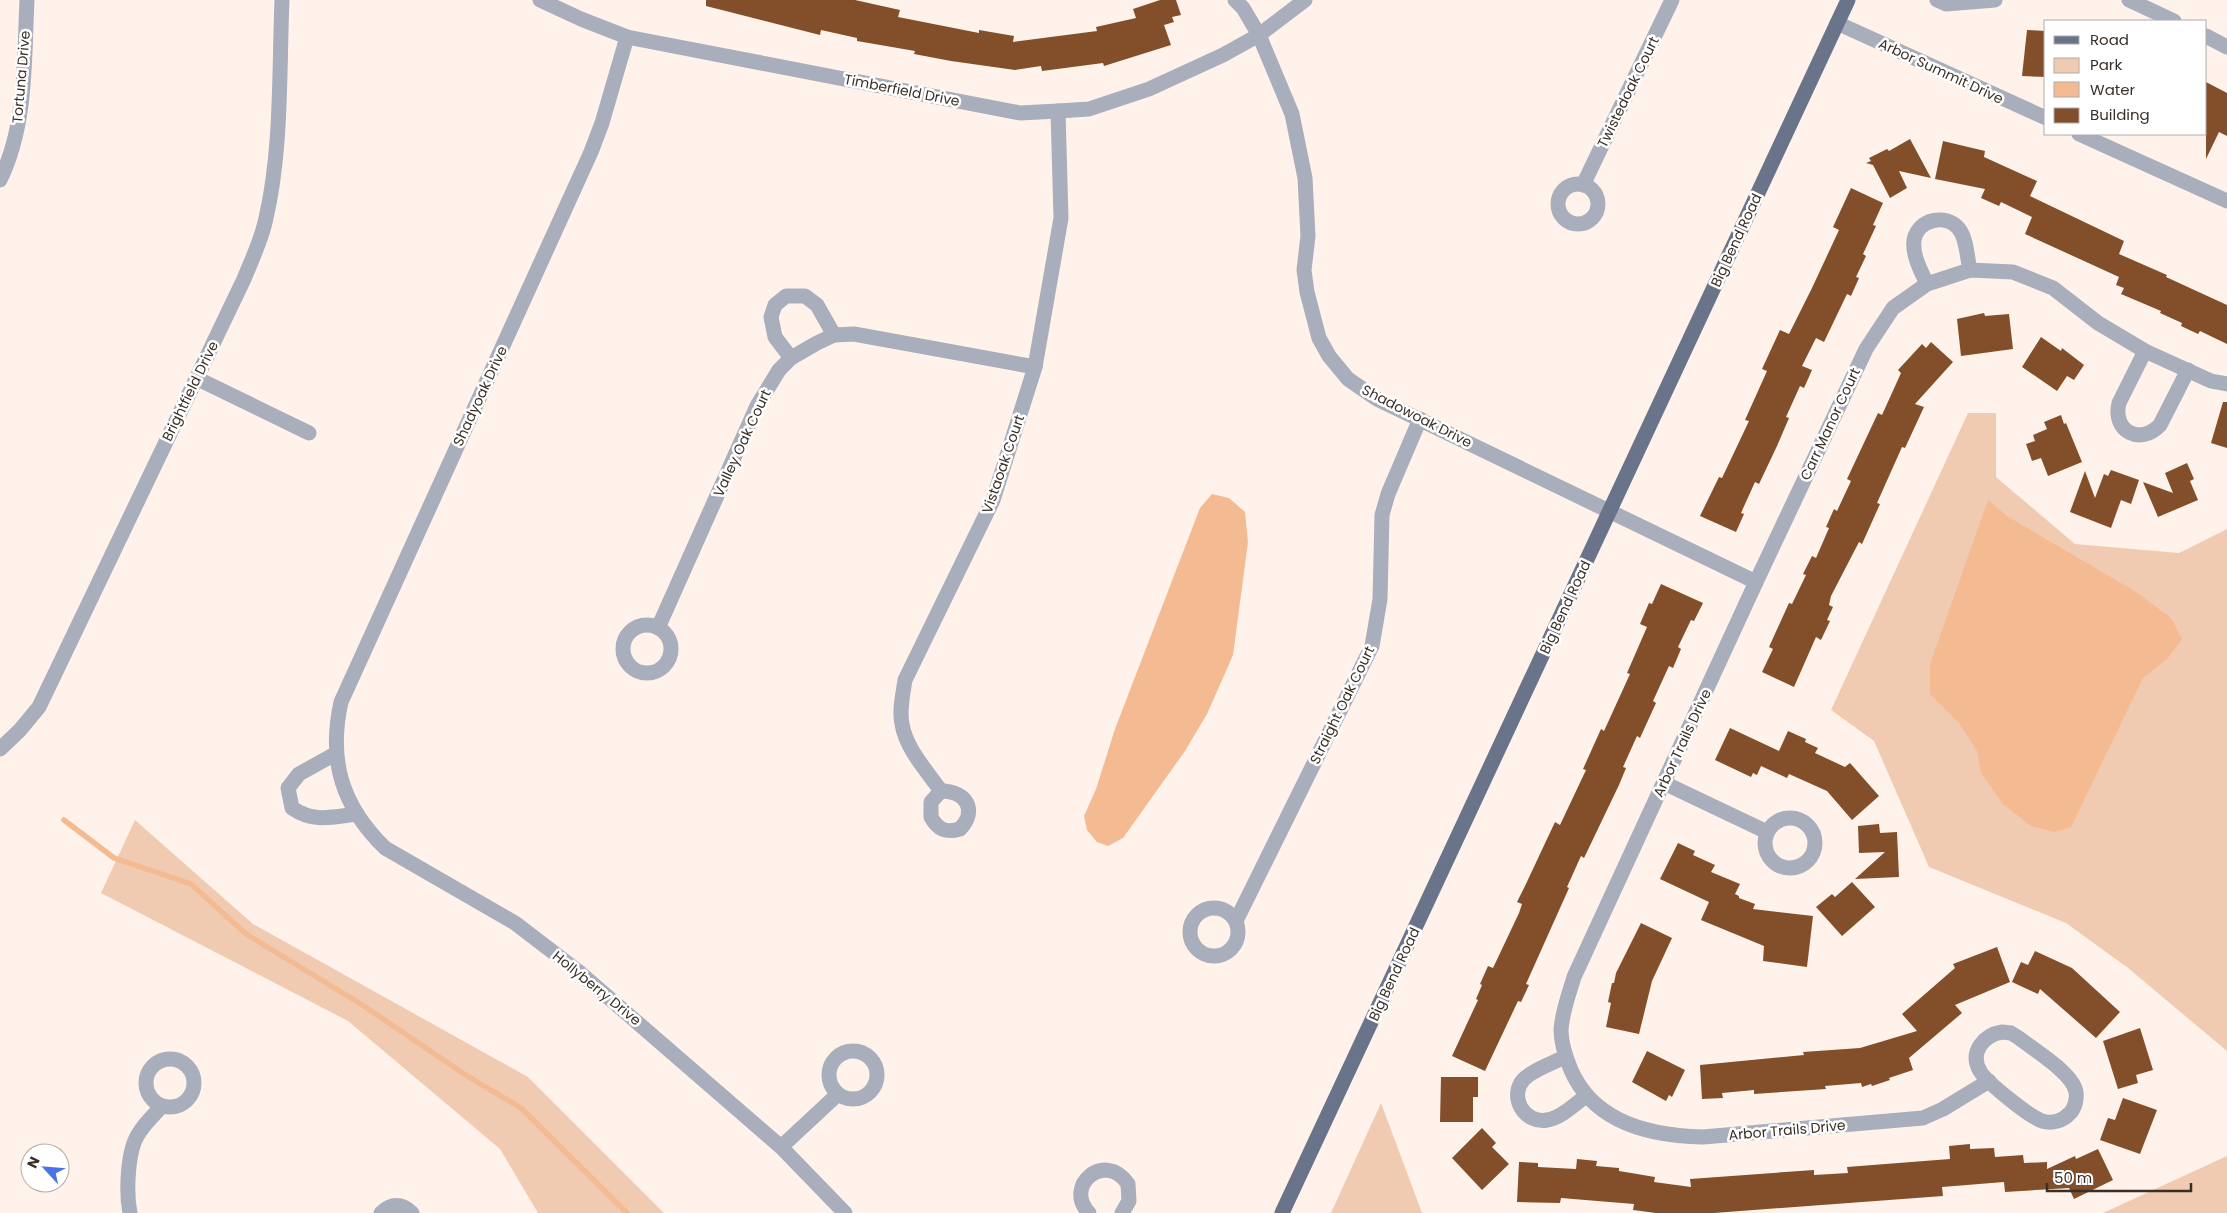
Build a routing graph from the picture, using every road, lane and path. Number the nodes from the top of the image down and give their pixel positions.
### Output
1 (27, 0) edge
2 (282, 0) edge
3 (540, 0) edge
4 (1235, 0) edge
5 (1305, 0) edge
6 (1672, 0) edge
7 (1848, 0) edge
8 (1937, 0) edge
9 (1995, 0) edge
10 (2130, 0) edge
11 (2172, 20) edge
12 (1837, 23) junction
13 (1258, 35) junction
14 (627, 37) junction
15 (2207, 37) edge
16 (2227, 47) edge
17 (1058, 112) junction
18 (2044, 117) edge
19 (2081, 135) edge
20 (0, 180) edge
21 (1583, 185) dead end
22 (2227, 201) edge
23 (1970, 270) junction
24 (1927, 284) junction
25 (834, 335) junction
26 (2145, 351) junction
27 (790, 358) junction
28 (1036, 367) junction
29 (2188, 370) junction
30 (196, 378) junction
31 (2227, 384) edge
32 (1420, 419) junction
33 (309, 433) dead end
34 (1609, 512) junction
35 (1756, 582) junction
36 (658, 628) dead end
37 (0, 749) edge
38 (335, 754) junction
39 (342, 782) joint
40 (1664, 783) junction
41 (941, 791) dead end
42 (357, 814) junction
43 (1767, 832) dead end
44 (1236, 921) dead end
45 (1565, 1057) junction
46 (1989, 1081) junction
47 (838, 1094) dead end
48 (1586, 1096) junction
49 (162, 1106) dead end
50 (781, 1147) junction
51 (130, 1213) edge
52 (381, 1213) edge
53 (412, 1213) edge
54 (845, 1213) edge
55 (1090, 1213) edge
56 (1122, 1213) edge
57 (1282, 1213) edge

1 - 20 street, Tortuna Drive
2 - 30 street, Brightfield Drive
3 - 14 street, Timberfield Drive
4 - 13 street, Shadowoak Drive
5 - 13 street, Timberfield Drive
6 - 21 street, Twistedoak Court
7 - 12 main road, Big Bend Road
8 - 9 street
10 - 11 street
12 - 18 street, Arbor Summit Drive
12 - 34 main road, Big Bend Road
13 - 17 street, Timberfield Drive
13 - 32 street, Shadowoak Drive
14 - 17 street, Timberfield Drive
14 - 38 street, Shadyoak Drive
15 - 16 street
17 - 28 street, Vistaoak Court
19 - 22 street
23 - 24 street, Carr Manor Court
23 - 24 street
23 - 26 street, Carr Manor Court
24 - 35 street, Carr Manor Court
25 - 27 street, Valley Oak Court
25 - 27 street
25 - 28 street, Valley Oak Court
26 - 29 street, Carr Manor Court
26 - 29 street
27 - 36 street, Valley Oak Court
28 - 41 street, Vistaoak Court
29 - 31 street, Carr Manor Court
30 - 33 street
30 - 37 street, Brightfield Drive
32 - 34 street, Shadowoak Drive
32 - 44 street, Straight Oak Court
34 - 35 street
34 - 57 main road, Big Bend Road
35 - 40 street, Arbor Trails Drive
38 - 39 street, Shadyoak Drive
38 - 42 street
39 - 42 street, Hollyberry Drive
40 - 43 street
40 - 45 street, Arbor Trails Drive
42 - 50 street, Hollyberry Drive
45 - 48 street, Arbor Trails Drive
45 - 48 street
46 - 46 street
46 - 48 street, Arbor Trails Drive
47 - 50 street
49 - 51 street
50 - 54 street, Hollyberry Drive
52 - 53 street
55 - 56 street

